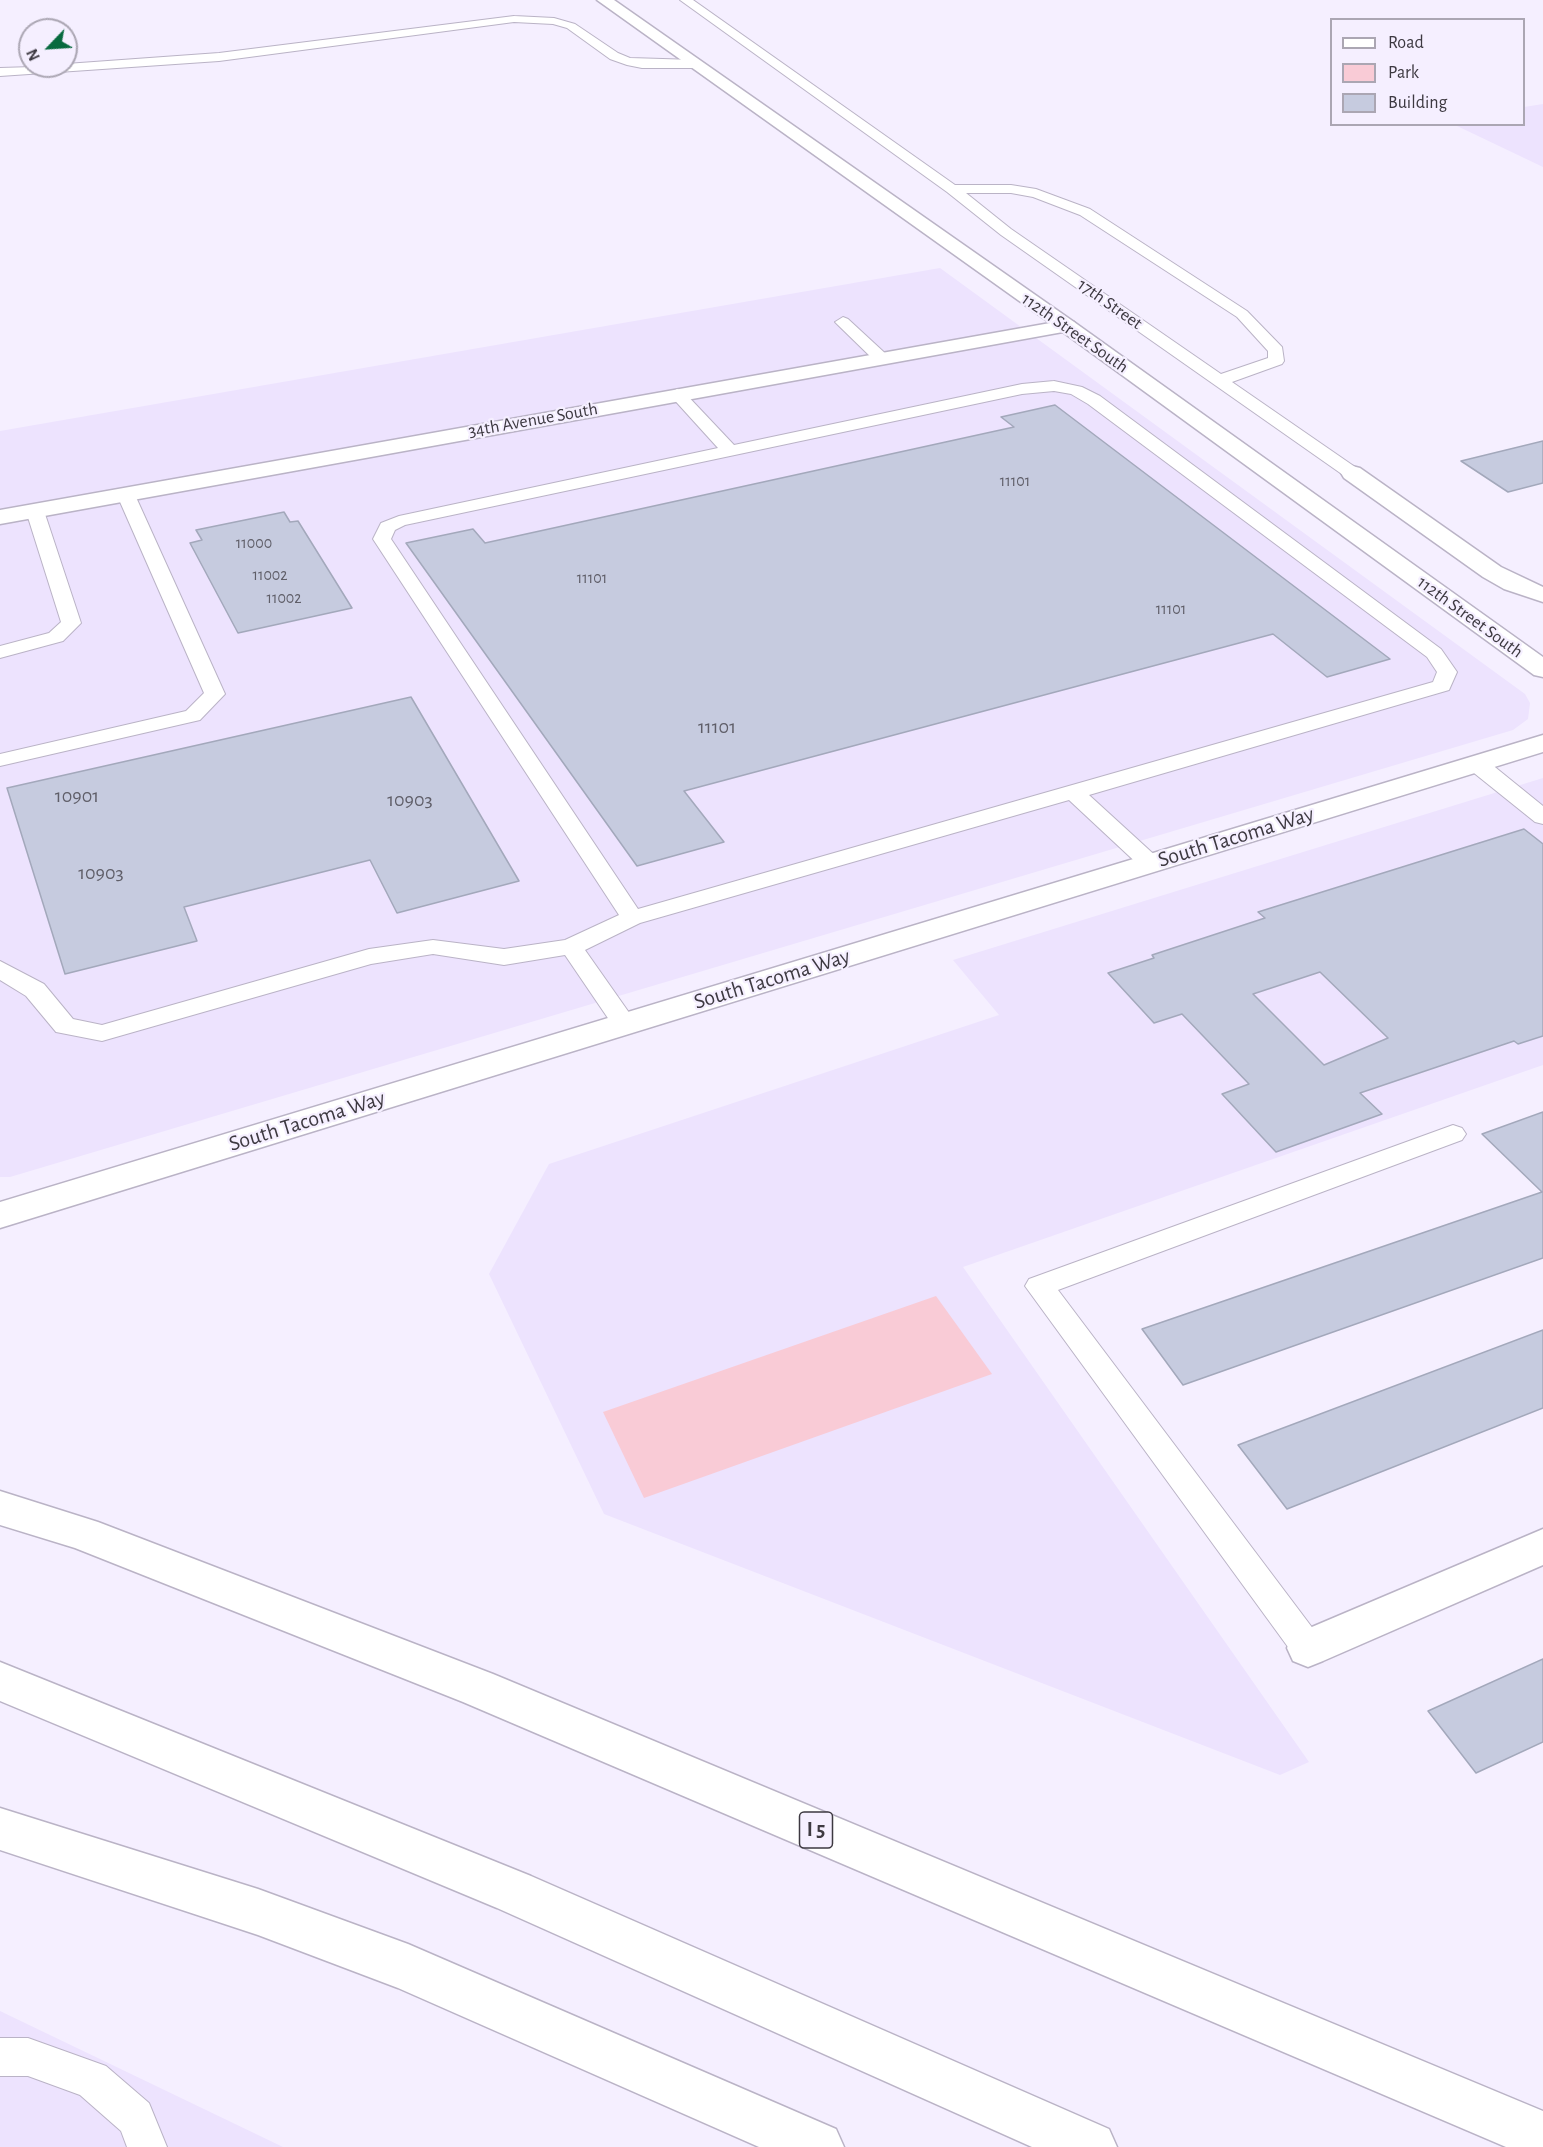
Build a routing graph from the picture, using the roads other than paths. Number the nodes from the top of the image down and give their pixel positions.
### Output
1 (604, 0) edge
2 (686, 0) edge
3 (695, 64) junction
4 (0, 65) edge
5 (80, 66) junction
6 (0, 72) edge
7 (952, 189) junction
8 (843, 322) dead end
9 (1067, 326) junction
10 (881, 358) junction
11 (1221, 380) junction
12 (677, 394) junction
13 (730, 451) junction
14 (1352, 473) joint
15 (126, 495) junction
16 (35, 511) junction
17 (0, 518) edge
18 (1543, 595) edge
19 (0, 652) edge
20 (1538, 662) edge
21 (1543, 743) edge
22 (0, 760) edge
23 (1477, 764) junction
24 (1074, 793) junction
25 (1543, 817) edge
26 (1151, 864) junction
27 (632, 918) junction
28 (572, 947) junction
29 (0, 969) edge
30 (625, 1024) junction
31 (1453, 1134) dead end
32 (0, 1215) edge
33 (0, 1483) edge
34 (0, 1508) edge
35 (84, 1534) junction
36 (1543, 1546) edge
37 (1308, 1648) joint
38 (0, 1681) edge
39 (0, 1829) edge
40 (0, 2057) edge
41 (1543, 2137) edge
42 (147, 2147) edge
43 (818, 2147) edge
44 (1091, 2147) edge

1 - 3 main road, 112th Street South
2 - 7 lane, 17th Street
3 - 5 lane
3 - 9 main road, 112th Street South
4 - 5 lane
5 - 6 lane
7 - 11 lane, 17th Street
7 - 11 lane
8 - 10 lane
9 - 10 main road, 34th Avenue South
9 - 20 main road, 112th Street South
10 - 12 main road, 34th Avenue South
11 - 14 lane, 17th Street
12 - 13 lane
12 - 15 main road, 34th Avenue South
13 - 24 lane
13 - 27 lane
14 - 18 main road, 17th Street
15 - 16 main road, 34th Avenue South
15 - 22 lane
16 - 17 main road, 34th Avenue South
16 - 19 lane
21 - 23 main road, South Tacoma Way
23 - 25 lane
23 - 26 main road, South Tacoma Way
24 - 26 lane
24 - 27 lane
26 - 30 main road, South Tacoma Way
27 - 28 lane
28 - 29 lane
28 - 30 lane
30 - 32 main road, South Tacoma Way
31 - 37 lane
33 - 35 main road
34 - 35 main road, I 5
35 - 41 main road, I 5
36 - 37 main road
38 - 44 main road
39 - 43 main road
40 - 42 lane

